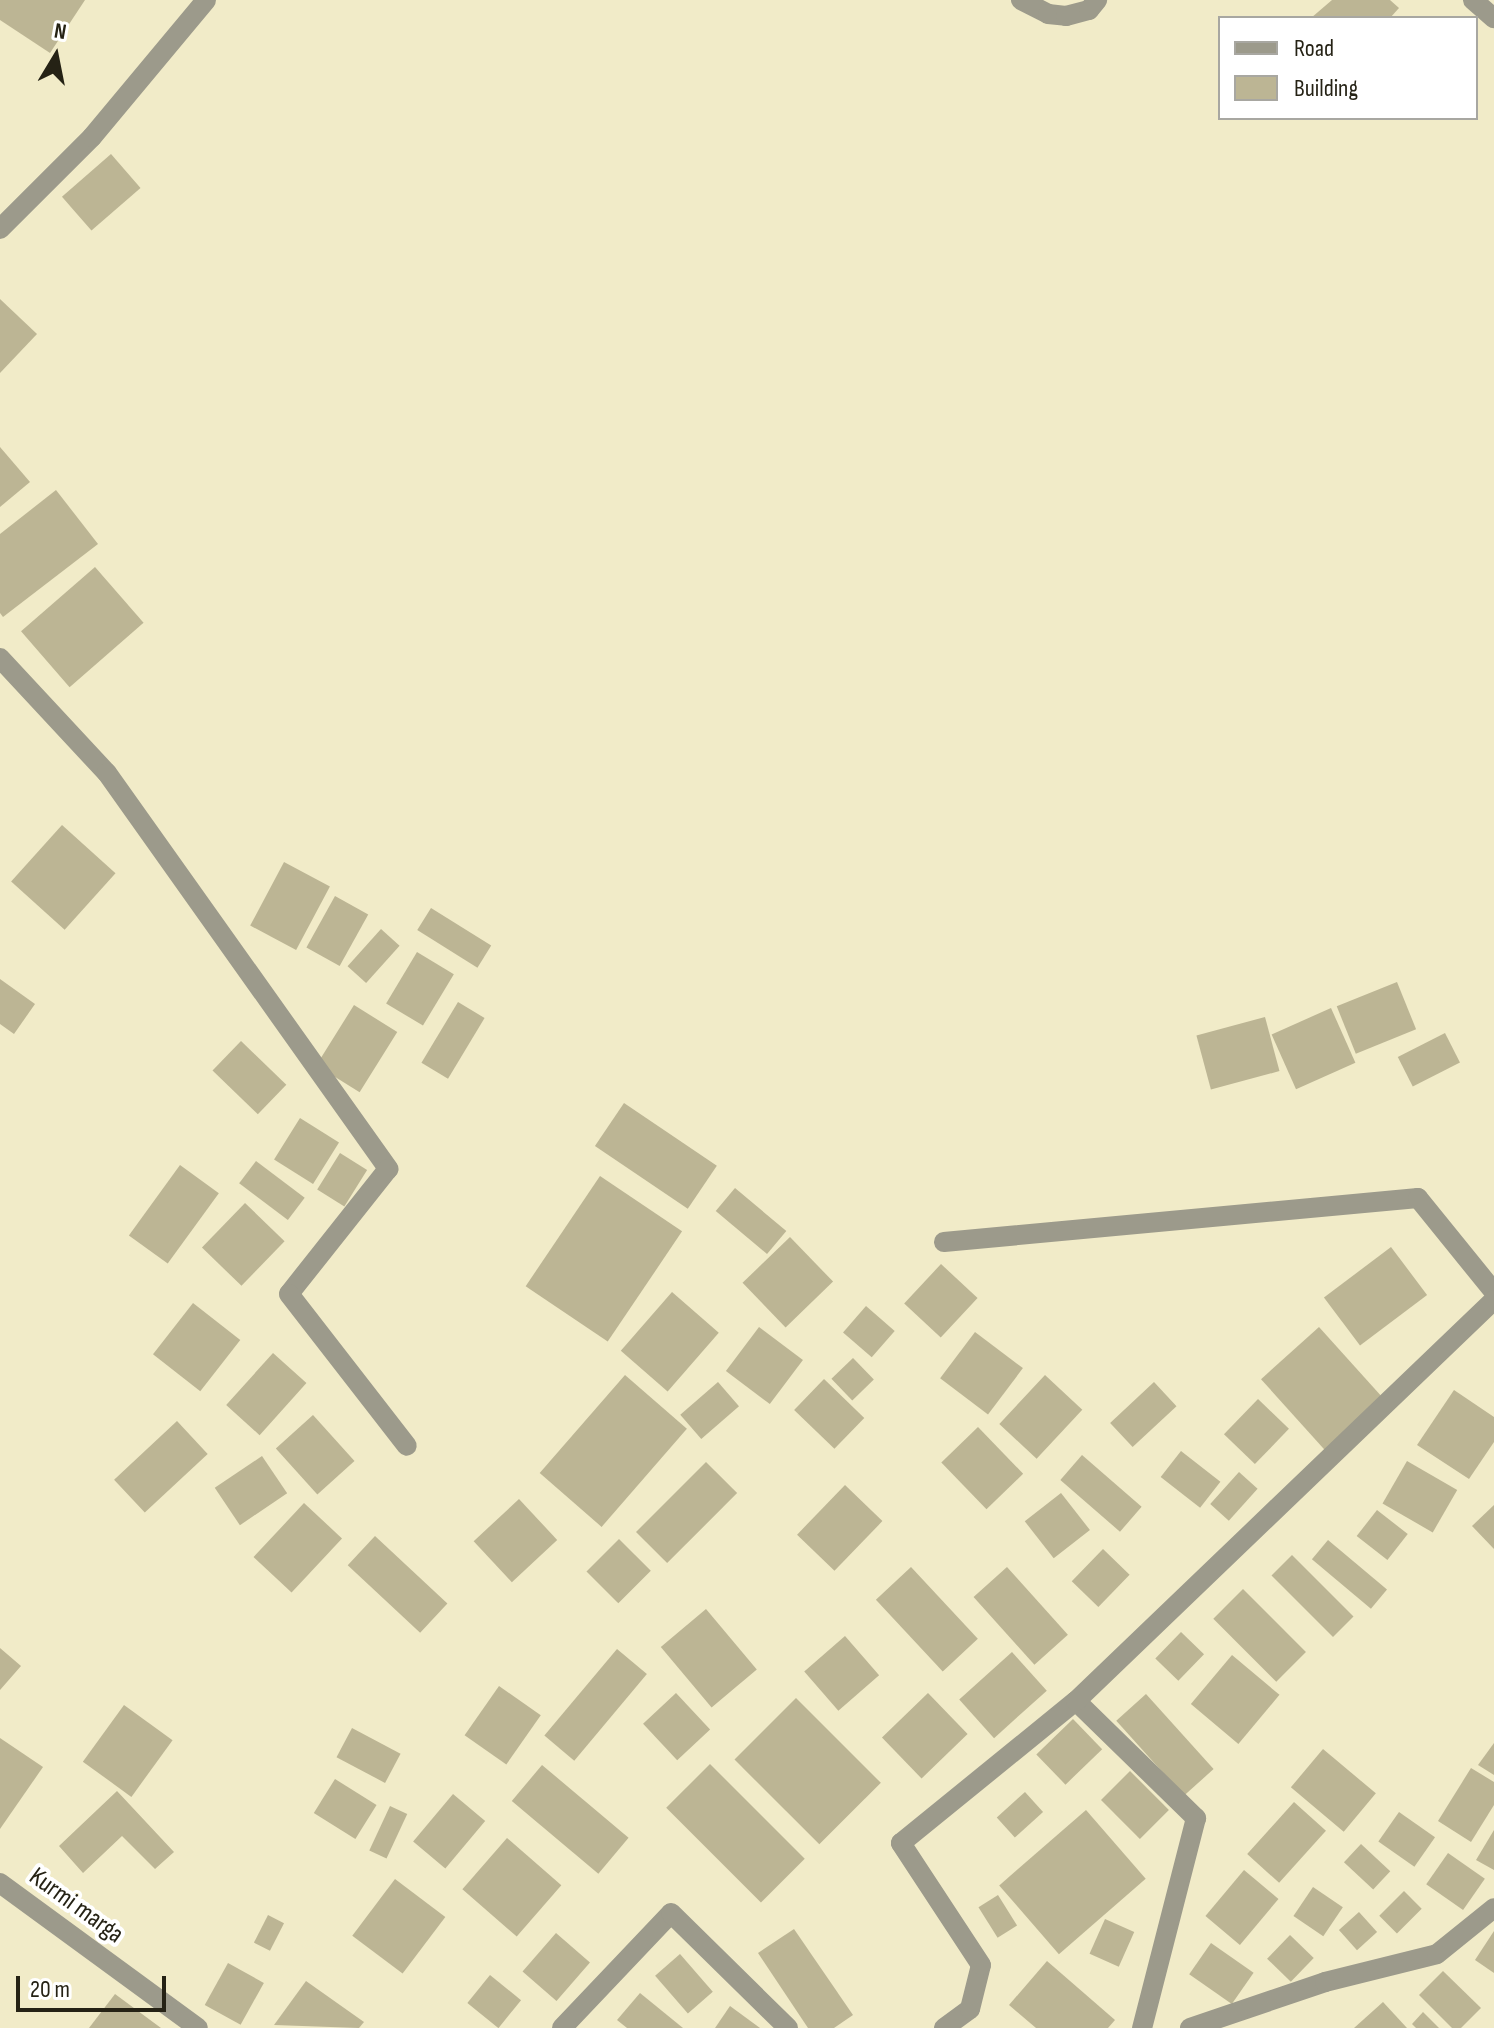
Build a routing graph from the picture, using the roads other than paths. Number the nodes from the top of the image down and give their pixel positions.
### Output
1 (206, 0) edge
2 (1021, 0) edge
3 (1097, 0) edge
4 (1473, 0) edge
5 (1494, 18) edge
6 (0, 229) edge
7 (0, 658) edge
8 (944, 1242) dead end
9 (1494, 1292) edge
10 (1494, 1300) edge
11 (407, 1446) dead end
12 (1076, 1701) junction
13 (0, 1883) edge
14 (1494, 1908) edge
15 (198, 2028) edge
16 (562, 2028) edge
17 (788, 2028) edge
18 (944, 2028) edge
19 (1142, 2028) edge
20 (1190, 2028) edge

1 - 6 street
2 - 3 street
4 - 5 street
7 - 11 street
8 - 9 street
10 - 12 street
12 - 18 street
12 - 19 street
13 - 15 street, Kurmi marga
14 - 20 street
16 - 17 street

